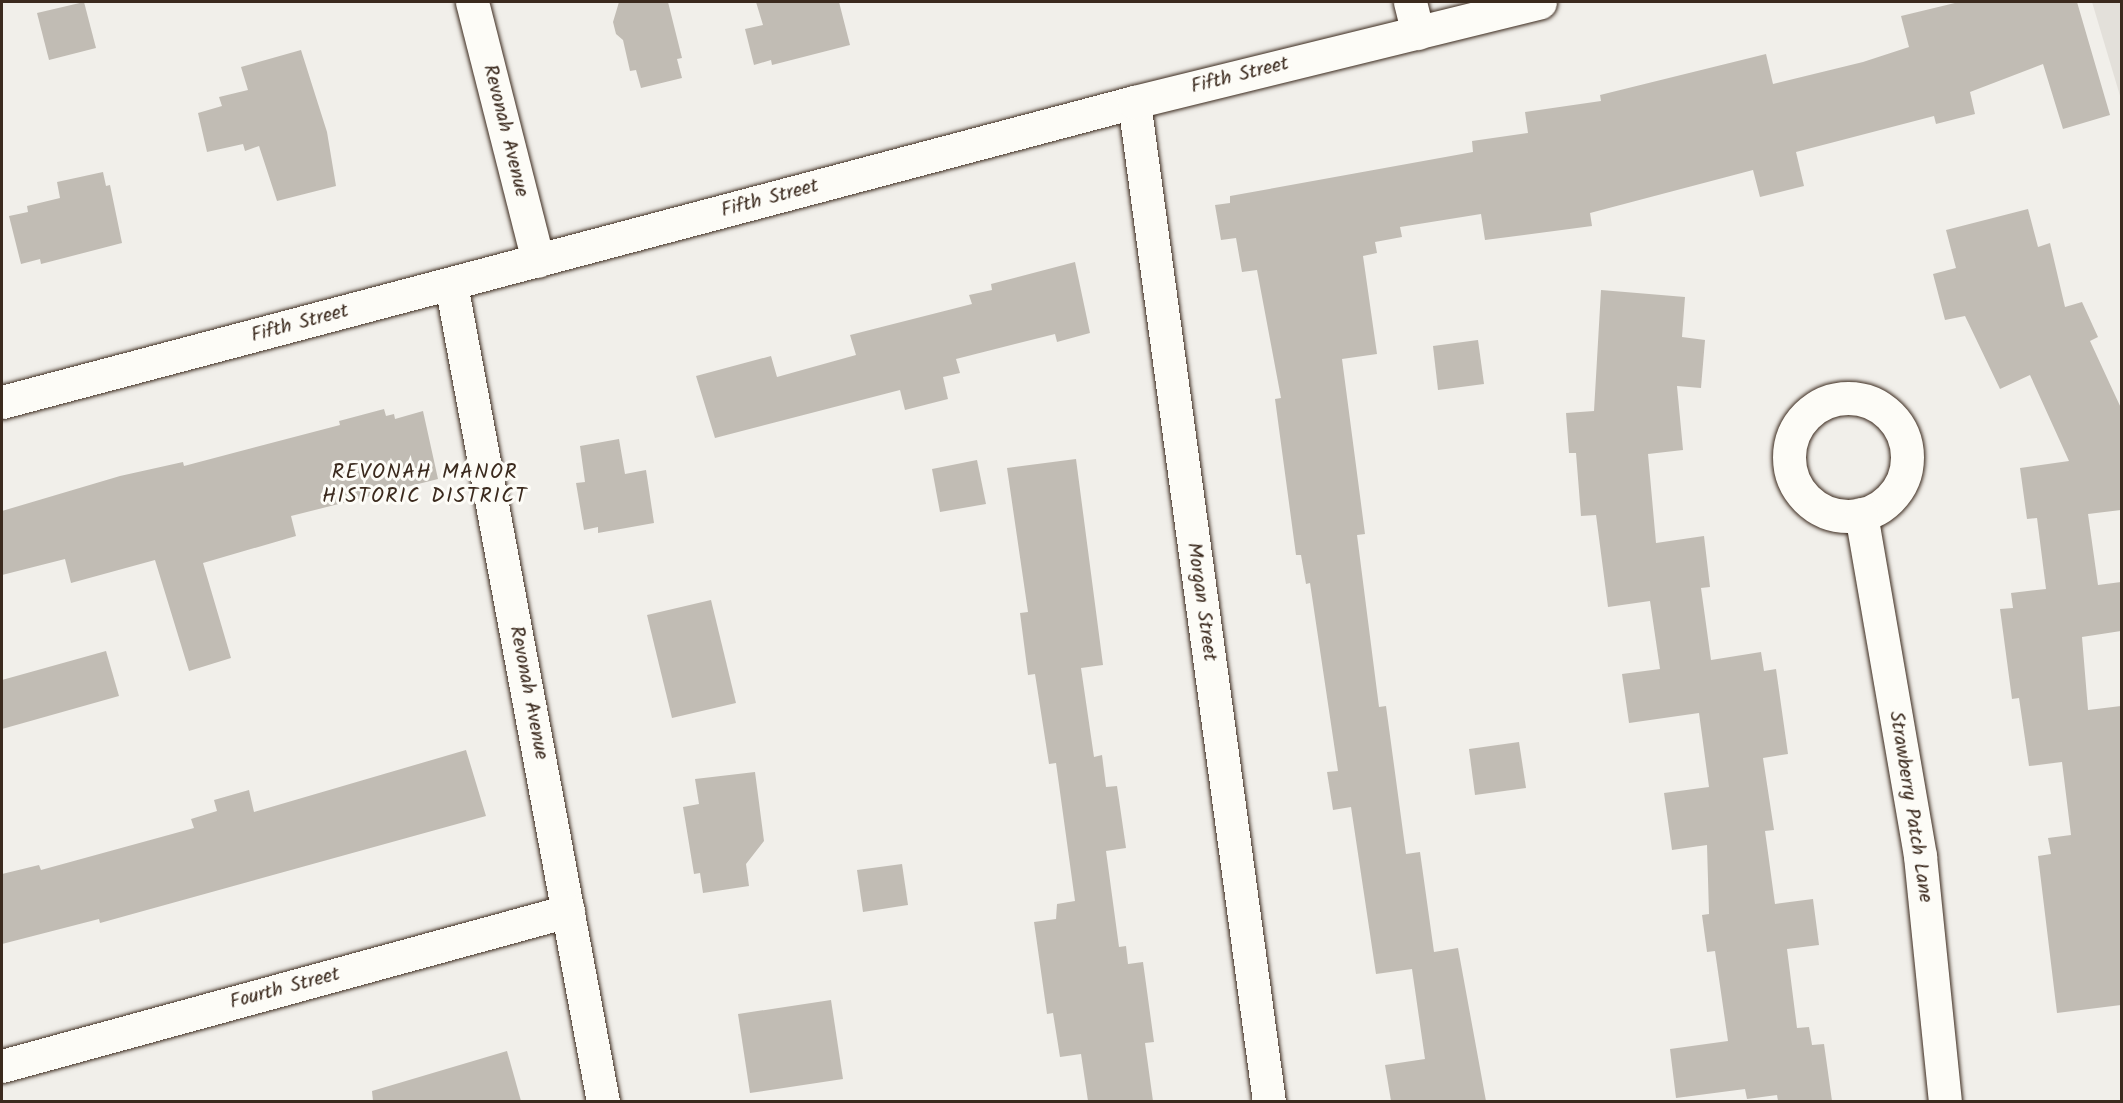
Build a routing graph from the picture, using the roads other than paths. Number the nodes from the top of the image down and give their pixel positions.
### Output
1 (472, 2) edge
2 (1410, 2) edge
3 (1540, 2) edge
4 (1418, 33) junction
5 (1134, 102) junction
6 (538, 261) junction
7 (451, 284) junction
8 (2, 402) edge
9 (1861, 514) dead end
10 (568, 911) junction
11 (2, 1066) edge
12 (603, 1101) edge
13 (1269, 1101) edge
14 (1945, 1101) edge

1 - 6 street, Revonah Avenue
2 - 4 street
3 - 4 street, Fifth Street
4 - 5 street, Fifth Street
5 - 6 street, Fifth Street
5 - 13 street, Morgan Street
6 - 7 street, Fifth Street
7 - 8 street, Fifth Street
7 - 10 street, Revonah Avenue
9 - 14 street, Strawberry Patch Lane
10 - 11 street, Fourth Street
10 - 12 street, Revonah Avenue

